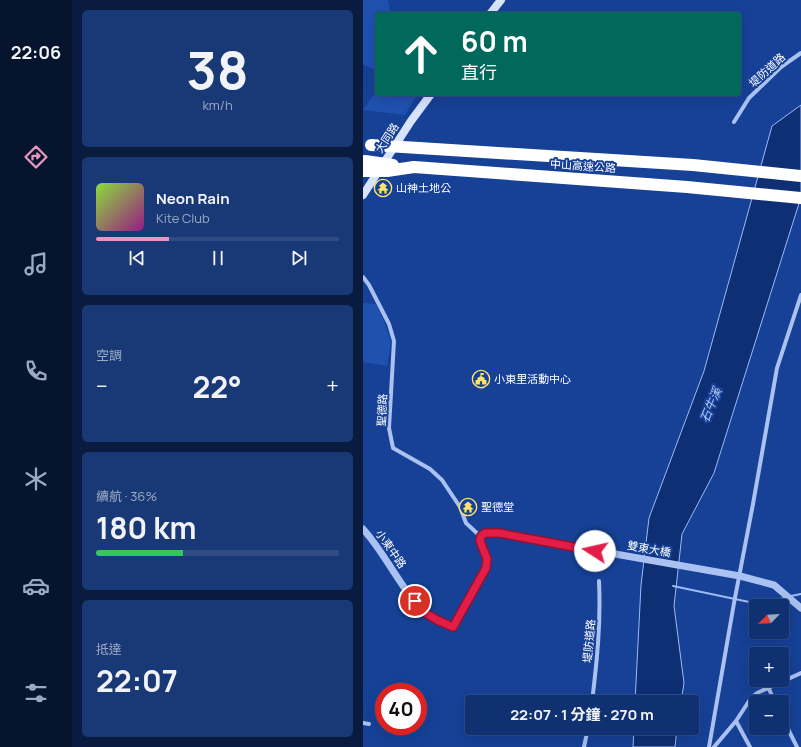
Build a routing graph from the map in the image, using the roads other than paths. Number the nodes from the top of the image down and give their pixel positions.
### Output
1 (501, 0) edge
2 (492, 12) edge
3 (801, 53) edge
4 (430, 96) edge
5 (734, 122) dead end
6 (366, 144) edge
7 (363, 165) edge
8 (801, 176) edge
9 (363, 195) edge
10 (801, 198) edge
11 (363, 277) edge
12 (801, 295) edge
13 (363, 529) edge
14 (481, 536) junction
15 (740, 576) junction
16 (599, 581) dead end
17 (801, 608) edge
18 (801, 674) edge
19 (789, 679) edge
20 (768, 687) joint
21 (593, 695) edge
22 (772, 695) edge
23 (736, 721) junction
24 (363, 723) edge
25 (369, 724) dead end
26 (789, 731) edge
27 (587, 735) edge
28 (584, 747) edge
29 (709, 747) edge
30 (714, 747) edge
31 (750, 747) edge
32 (797, 747) edge

1 - 2 main road
3 - 5 street, 堤防道路
4 - 9 main road, 大同路
6 - 8 highway, 中山高速公路, bridge
7 - 10 highway, 中山高速公路, bridge
11 - 14 street, 聖德路
12 - 15 street
13 - 14 street, 小東中路
14 - 15 street, 雙東大橋
15 - 17 street, 雙東大橋
15 - 29 street
16 - 21 street, 堤防道路
18 - 19 street
20 - 22 street
20 - 23 street
23 - 30 street
23 - 31 street
24 - 25 street
26 - 32 street
27 - 28 street

